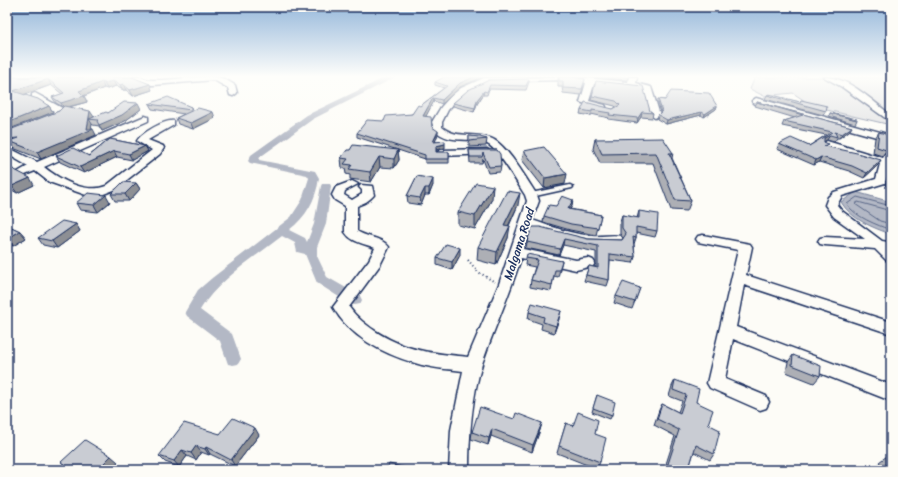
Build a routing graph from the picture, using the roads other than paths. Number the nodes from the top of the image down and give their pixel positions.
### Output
1 (41, 99) edge
2 (453, 99) edge
3 (585, 99) edge
4 (651, 99) edge
5 (865, 99) edge
6 (756, 101) edge
7 (612, 109) edge
8 (655, 115) dead end
9 (891, 118) edge
10 (145, 119) dead end
11 (36, 123) edge
12 (171, 123) dead end
13 (891, 138) edge
14 (827, 144) edge
15 (7, 150) edge
16 (500, 152) junction
17 (441, 153) edge
18 (889, 158) edge
19 (37, 167) junction
20 (21, 173) edge
21 (352, 184) dead end
22 (365, 187) dead end
23 (570, 187) dead end
24 (531, 196) junction
25 (351, 204) junction
26 (525, 222) junction
27 (616, 239) edge
28 (703, 239) dead end
29 (825, 240) dead end
30 (885, 245) edge
31 (516, 252) junction
32 (891, 257) edge
33 (588, 263) dead end
34 (738, 278) junction
35 (891, 328) edge
36 (727, 330) junction
37 (473, 365) junction
38 (891, 393) edge
39 (760, 402) dead end
40 (459, 470) edge

1 - 11 street
2 - 16 street, Malgama Road
3 - 7 street
4 - 8 street, Malgama Road
5 - 9 street
6 - 13 street
10 - 19 street
12 - 19 street
14 - 18 street
15 - 19 street
16 - 17 street
16 - 24 street, Malgama Road
18 - 30 street
19 - 20 street
21 - 25 street
22 - 25 street
23 - 24 lane
24 - 26 street, Malgama Road
25 - 37 street
26 - 27 street
26 - 31 street, Malgama Road
28 - 34 street
29 - 30 street
30 - 32 street
31 - 33 street
31 - 37 street, Malgama Road
34 - 35 street
34 - 36 street
36 - 38 street
36 - 39 street
37 - 40 street, Malgama Road

